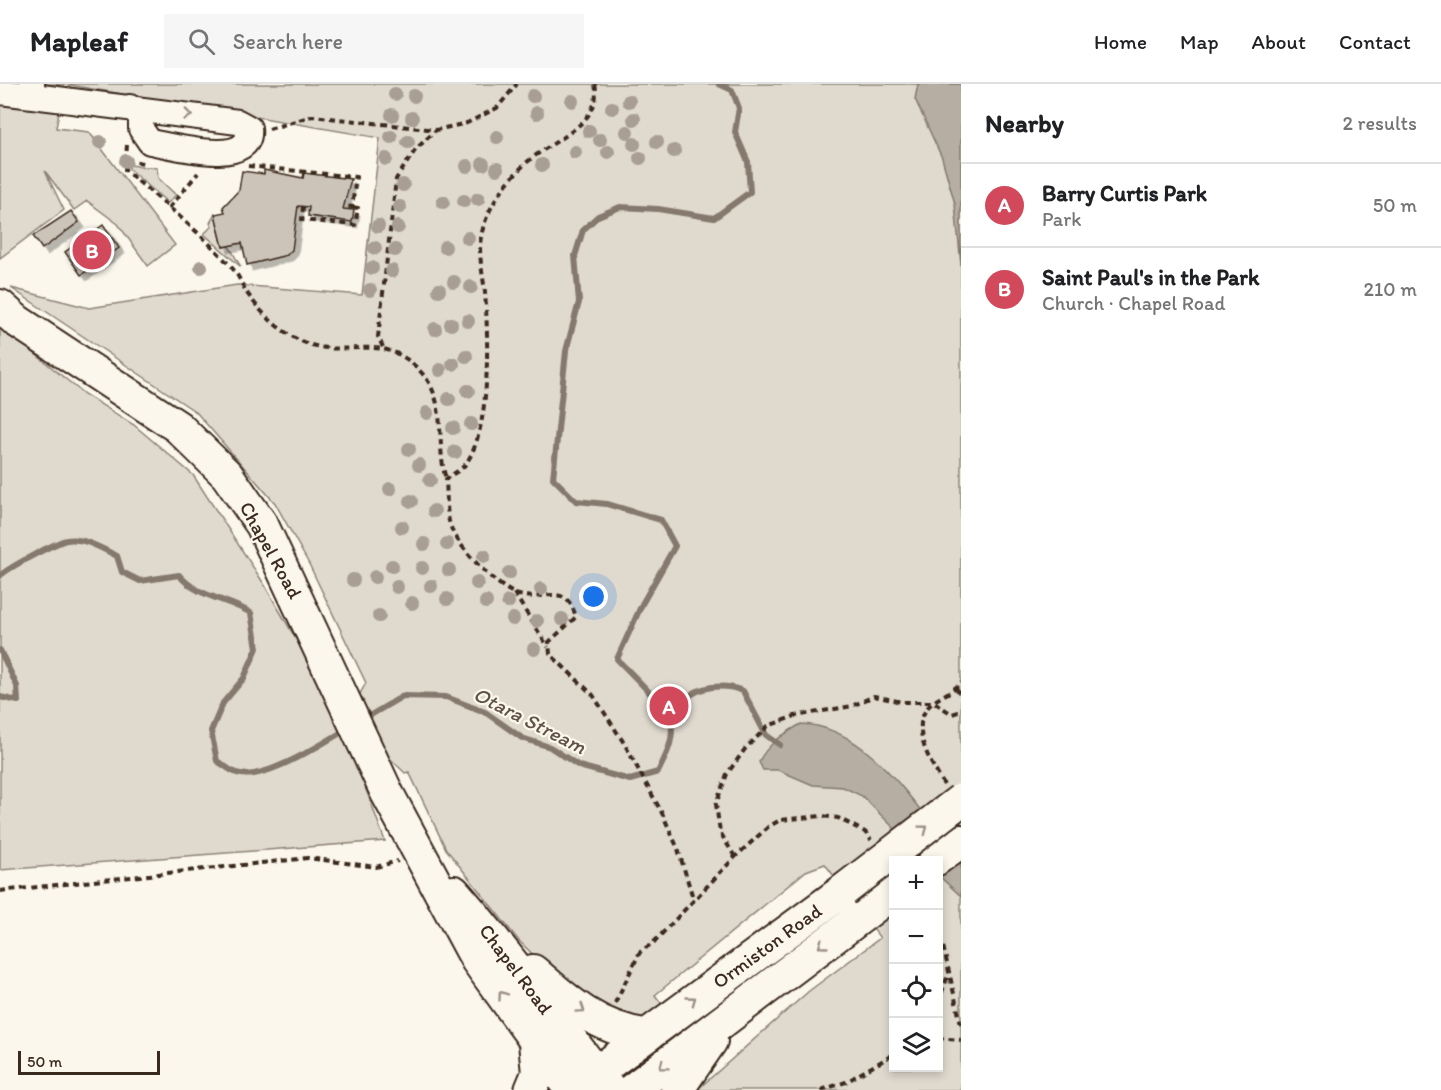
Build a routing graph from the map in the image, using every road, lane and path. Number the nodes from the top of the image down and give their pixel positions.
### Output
1 (517, 84) edge
2 (595, 84) edge
3 (28, 89) edge
4 (0, 92) edge
5 (130, 107) junction
6 (436, 130) junction
7 (250, 135) junction
8 (128, 136) dead end
9 (126, 160) junction
10 (153, 165) dead end
11 (236, 165) dead end
12 (187, 171) dead end
13 (208, 171) dead end
14 (198, 173) junction
15 (303, 206) dead end
16 (344, 206) dead end
17 (352, 207) junction
18 (169, 208) junction
19 (0, 306) edge
20 (383, 347) junction
21 (446, 479) junction
22 (514, 593) junction
23 (548, 648) junction
24 (961, 682) edge
25 (956, 688) junction
26 (961, 695) edge
27 (934, 702) junction
28 (961, 711) edge
29 (955, 796) edge
30 (961, 841) edge
31 (877, 848) dead end
32 (417, 851) junction
33 (942, 856) edge
34 (735, 857) junction
35 (0, 891) edge
36 (889, 896) edge
37 (693, 898) junction
38 (488, 931) junction
39 (943, 946) edge
40 (949, 973) junction
41 (943, 991) edge
42 (613, 1008) dead end
43 (727, 1018) junction
44 (961, 1024) edge
45 (645, 1035) junction
46 (943, 1038) edge
47 (961, 1040) edge
48 (535, 1043) junction
49 (889, 1057) edge
50 (588, 1086) edge
51 (531, 1090) edge
52 (632, 1090) edge
53 (677, 1090) edge
54 (821, 1090) edge

1 - 6 path
2 - 21 path
3 - 4 lane
3 - 5 lane
5 -> 7 lane
5 - 7 lane
6 - 7 path
6 - 20 path
8 - 9 path
9 - 10 path
9 - 18 path
11 - 17 path
12 - 14 path
13 - 14 path
14 - 18 path
15 - 17 path
16 - 17 path
18 - 20 path
19 - 32 main road, Chapel Road
20 - 21 path
21 - 22 path
22 - 23 path
22 - 23 path
23 - 37 path
24 - 25 path
25 - 26 path
25 - 27 path
27 - 28 path
27 - 29 path
27 - 34 path
45 -> 29 main road, Ormiston Road, bridge
30 - 33 main road
31 - 34 path
32 - 35 path
32 - 38 main road, Chapel Road
48 -> 32 main road, Chapel Road
34 - 37 path
36 -> 43 main road, Ormiston Road
37 - 42 path
38 -> 45 main road
38 - 50 main road, Chapel Road
39 - 40 path
40 - 41 path
40 - 44 path
43 -> 52 main road, Ormiston Road
43 - 53 main road
45 - 50 main road, Ormiston Road
46 - 47 path
48 - 50 main road, Chapel Road
48 - 51 main road
49 - 54 path

